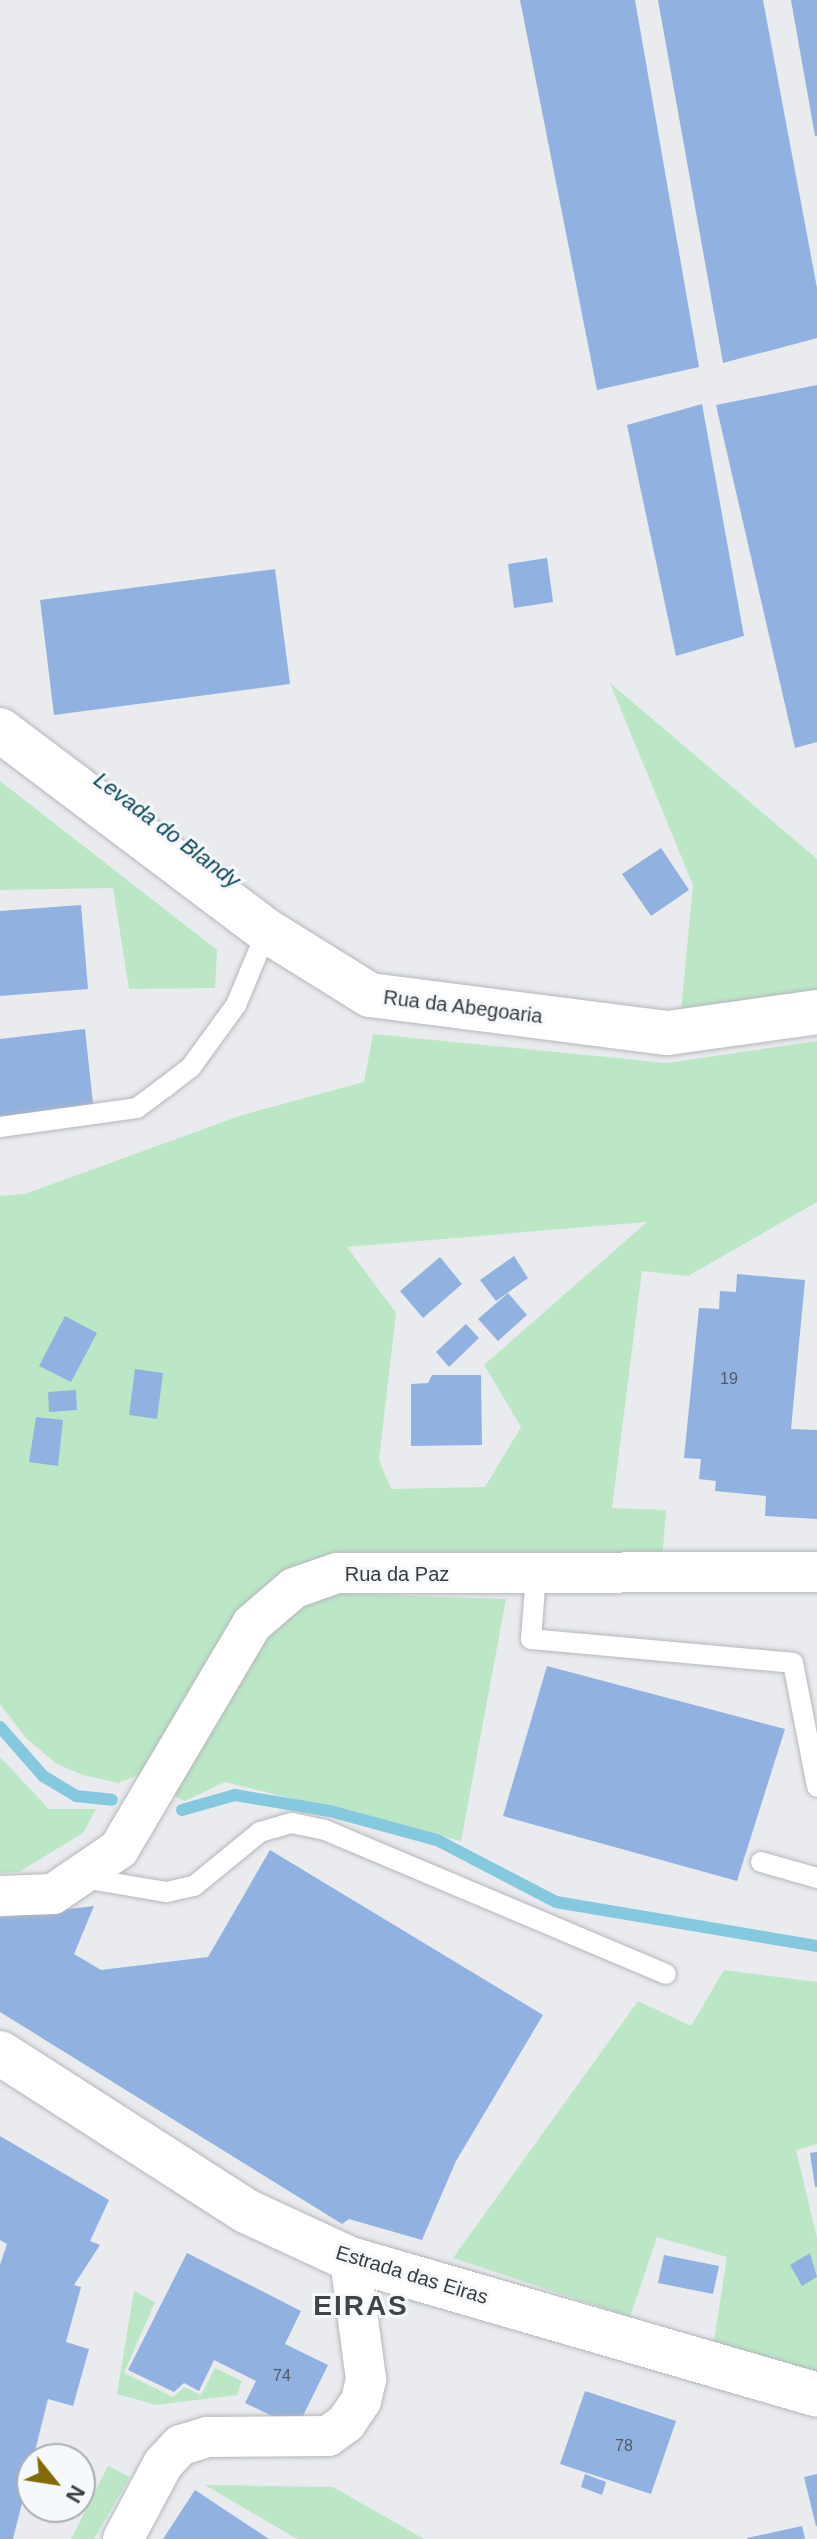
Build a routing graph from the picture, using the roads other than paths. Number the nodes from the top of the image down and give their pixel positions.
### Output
1 (0, 730) edge
2 (267, 931) junction
3 (817, 1012) edge
4 (0, 1127) edge
5 (817, 1572) edge
6 (536, 1574) junction
7 (817, 1787) edge
8 (761, 1862) dead end
9 (83, 1878) junction
10 (817, 1878) edge
11 (0, 1896) edge
12 (666, 1974) dead end
13 (0, 2053) edge
14 (350, 2259) junction
15 (817, 2395) edge
16 (123, 2539) edge

1 - 2 street, Rua da Abegoaria
2 - 3 street, Rua da Abegoaria
2 - 4 lane
5 - 6 street, Rua da Paz
6 - 7 lane
6 - 9 street, Rua da Paz
8 - 10 lane
9 - 11 street, Rua da Paz
9 - 12 lane
13 - 14 street, Estrada das Eiras
14 - 15 street, Estrada das Eiras
14 - 16 street

